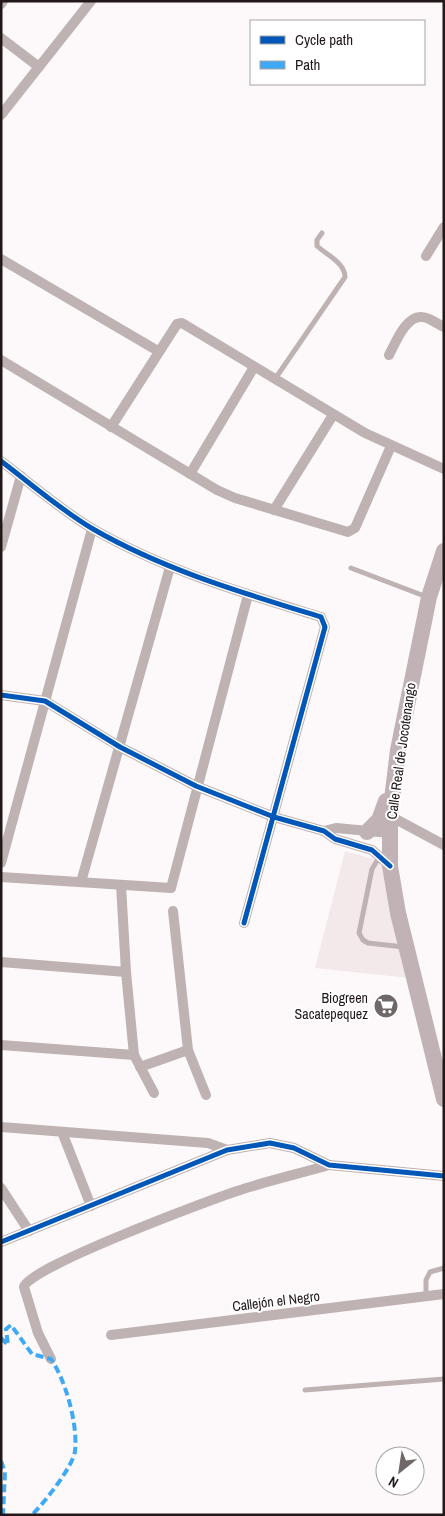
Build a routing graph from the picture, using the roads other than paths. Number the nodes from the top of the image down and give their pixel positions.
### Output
1 (90, 1) edge
2 (1, 38) edge
3 (39, 67) junction
4 (1, 115) edge
5 (444, 227) edge
6 (322, 232) dead end
7 (426, 256) dead end
8 (1, 259) edge
9 (444, 327) edge
10 (158, 351) junction
11 (388, 355) dead end
12 (1, 360) edge
13 (254, 367) junction
14 (275, 380) junction
15 (333, 415) junction
16 (111, 427) junction
17 (391, 446) junction
18 (1, 461) edge
19 (444, 469) edge
20 (190, 474) junction
21 (21, 476) junction
22 (274, 510) junction
23 (92, 529) junction
24 (1, 548) edge
25 (444, 550) edge
26 (170, 567) junction
27 (350, 568) dead end
28 (440, 577) edge
29 (248, 595) junction
30 (429, 597) junction
31 (1, 695) edge
32 (45, 701) junction
33 (120, 747) junction
34 (398, 750) junction
35 (196, 786) junction
36 (390, 816) junction
37 (274, 817) junction
38 (324, 831) junction
39 (359, 831) junction
40 (390, 833) junction
41 (349, 843) junction
42 (444, 845) edge
43 (385, 861) junction
44 (1, 863) edge
45 (1, 877) edge
46 (81, 882) junction
47 (121, 885) junction
48 (173, 911) dead end
49 (244, 923) dead end
50 (406, 948) junction
51 (1, 962) edge
52 (126, 972) junction
53 (1, 1045) edge
54 (188, 1050) junction
55 (134, 1055) junction
56 (140, 1067) junction
57 (154, 1093) dead end
58 (206, 1096) dead end
59 (444, 1099) edge
60 (1, 1126) edge
61 (62, 1132) junction
62 (227, 1150) junction
63 (328, 1165) junction
64 (444, 1176) edge
65 (1, 1188) edge
66 (91, 1206) junction
67 (29, 1231) junction
68 (1, 1242) edge
69 (444, 1268) edge
70 (444, 1294) edge
71 (426, 1296) junction
72 (111, 1335) dead end
73 (51, 1359) dead end
74 (444, 1379) edge
75 (305, 1390) dead end

1 - 3 street
2 - 3 street
3 - 4 street
5 - 7 street
6 - 14 lane
8 - 10 street
9 - 11 street
10 - 13 street
10 - 16 street
12 - 16 street
13 - 14 street
13 - 20 street
14 - 15 street
15 - 17 street
15 - 22 street
16 - 20 street
17 - 19 street
17 - 22 street
18 - 21 street
20 - 22 street
21 - 23 street
21 - 24 street
23 - 26 street
23 - 32 street
25 - 28 main road, Calle Real de Jocotenango
26 - 29 street
26 - 33 street
27 - 30 lane
28 - 30 main road, Calle Real de Jocotenango
29 - 35 street
29 - 37 street
30 - 34 main road, Calle Real de Jocotenango
31 - 32 street
32 - 33 street
32 - 44 street
33 - 35 street
33 - 46 street
34 - 36 main road, Calle Real de Jocotenango
34 - 39 main road
35 - 37 street
35 - 47 street
36 - 40 main road, Calle Real de Jocotenango
36 - 42 street
37 - 38 street
37 - 49 street
38 - 39 street
38 - 41 street
39 - 40 street
39 - 41 street
40 - 43 main road, Calle Real de Jocotenango
41 - 43 street
43 - 50 main road, Calle Real de Jocotenango
43 - 50 lane
45 - 46 street
46 - 47 street
47 - 52 street
48 - 54 street
50 - 59 main road, Calle Real de Jocotenango
51 - 52 street
52 - 55 street
53 - 55 street
54 - 56 street
54 - 58 street
55 - 56 street
56 - 57 street
60 - 61 street
61 - 62 street
61 - 66 street
62 - 63 street
62 - 66 street
63 - 64 street
63 - 73 street
65 - 67 street
66 - 67 street
67 - 68 street
69 - 71 lane
70 - 71 street, Callejón el Negro
71 - 72 street, Callejón el Negro
74 - 75 lane

